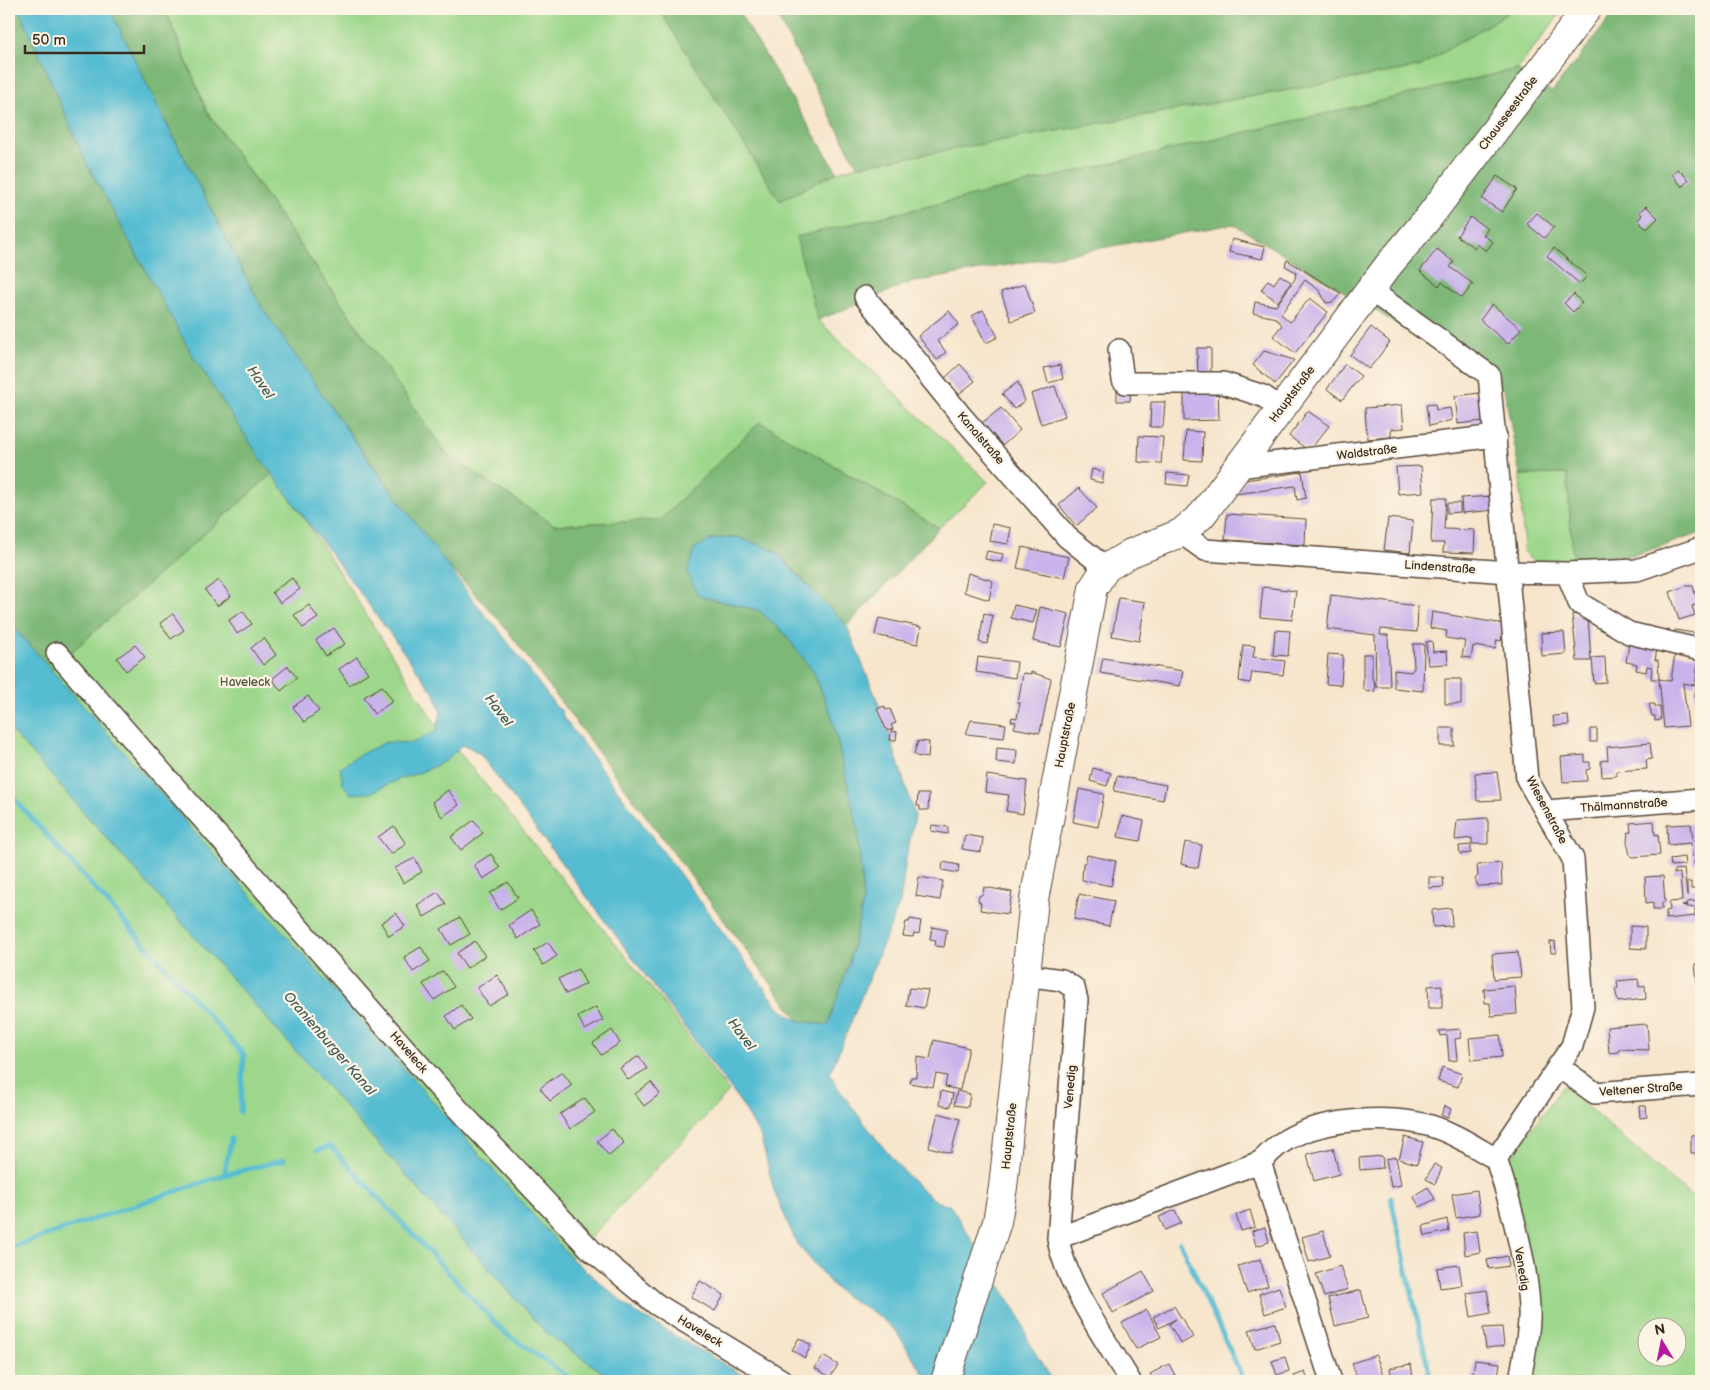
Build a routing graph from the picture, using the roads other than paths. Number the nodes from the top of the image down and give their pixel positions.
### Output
1 (1587, 9) edge
2 (1429, 217) joint
3 (1370, 290) junction
4 (865, 297) dead end
5 (1119, 350) dead end
6 (1282, 409) junction
7 (1496, 436) junction
8 (1238, 467) junction
9 (1180, 533) junction
10 (1701, 548) edge
11 (1106, 568) junction
12 (1508, 572) junction
13 (1567, 573) junction
14 (1701, 650) edge
15 (57, 653) dead end
16 (1701, 799) edge
17 (1546, 811) junction
18 (1025, 975) junction
19 (1558, 1066) junction
20 (1701, 1085) edge
21 (1496, 1158) junction
22 (1260, 1162) junction
23 (1058, 1238) junction
24 (784, 1381) edge
25 (945, 1381) edge
26 (1130, 1381) edge
27 (1331, 1381) edge
28 (1520, 1381) edge

1 - 2 main road, Chausseestraße
2 - 3 main road, Hauptstraße
3 - 6 main road, Hauptstraße
3 - 7 street
4 - 11 street, Kanalstraße
5 - 6 street
6 - 8 main road, Hauptstraße
7 - 8 street, Waldstraße
7 - 12 street
8 - 9 main road, Hauptstraße
9 - 11 main road, Hauptstraße
9 - 12 street, Lindenstraße
10 - 13 street, Lindenstraße
11 - 18 main road, Hauptstraße
12 - 13 street, Lindenstraße
12 - 17 street, Wiesenstraße
13 - 14 street
15 - 24 street, Haveleck
16 - 17 street, Thälmannstraße
17 - 19 street, Wiesenstraße
18 - 23 street, Venedig
18 - 25 main road, Hauptstraße
19 - 20 street, Veltener Straße
19 - 21 street
21 - 22 street
21 - 28 street, Venedig
22 - 23 street
22 - 27 street
23 - 26 street, Venedig

